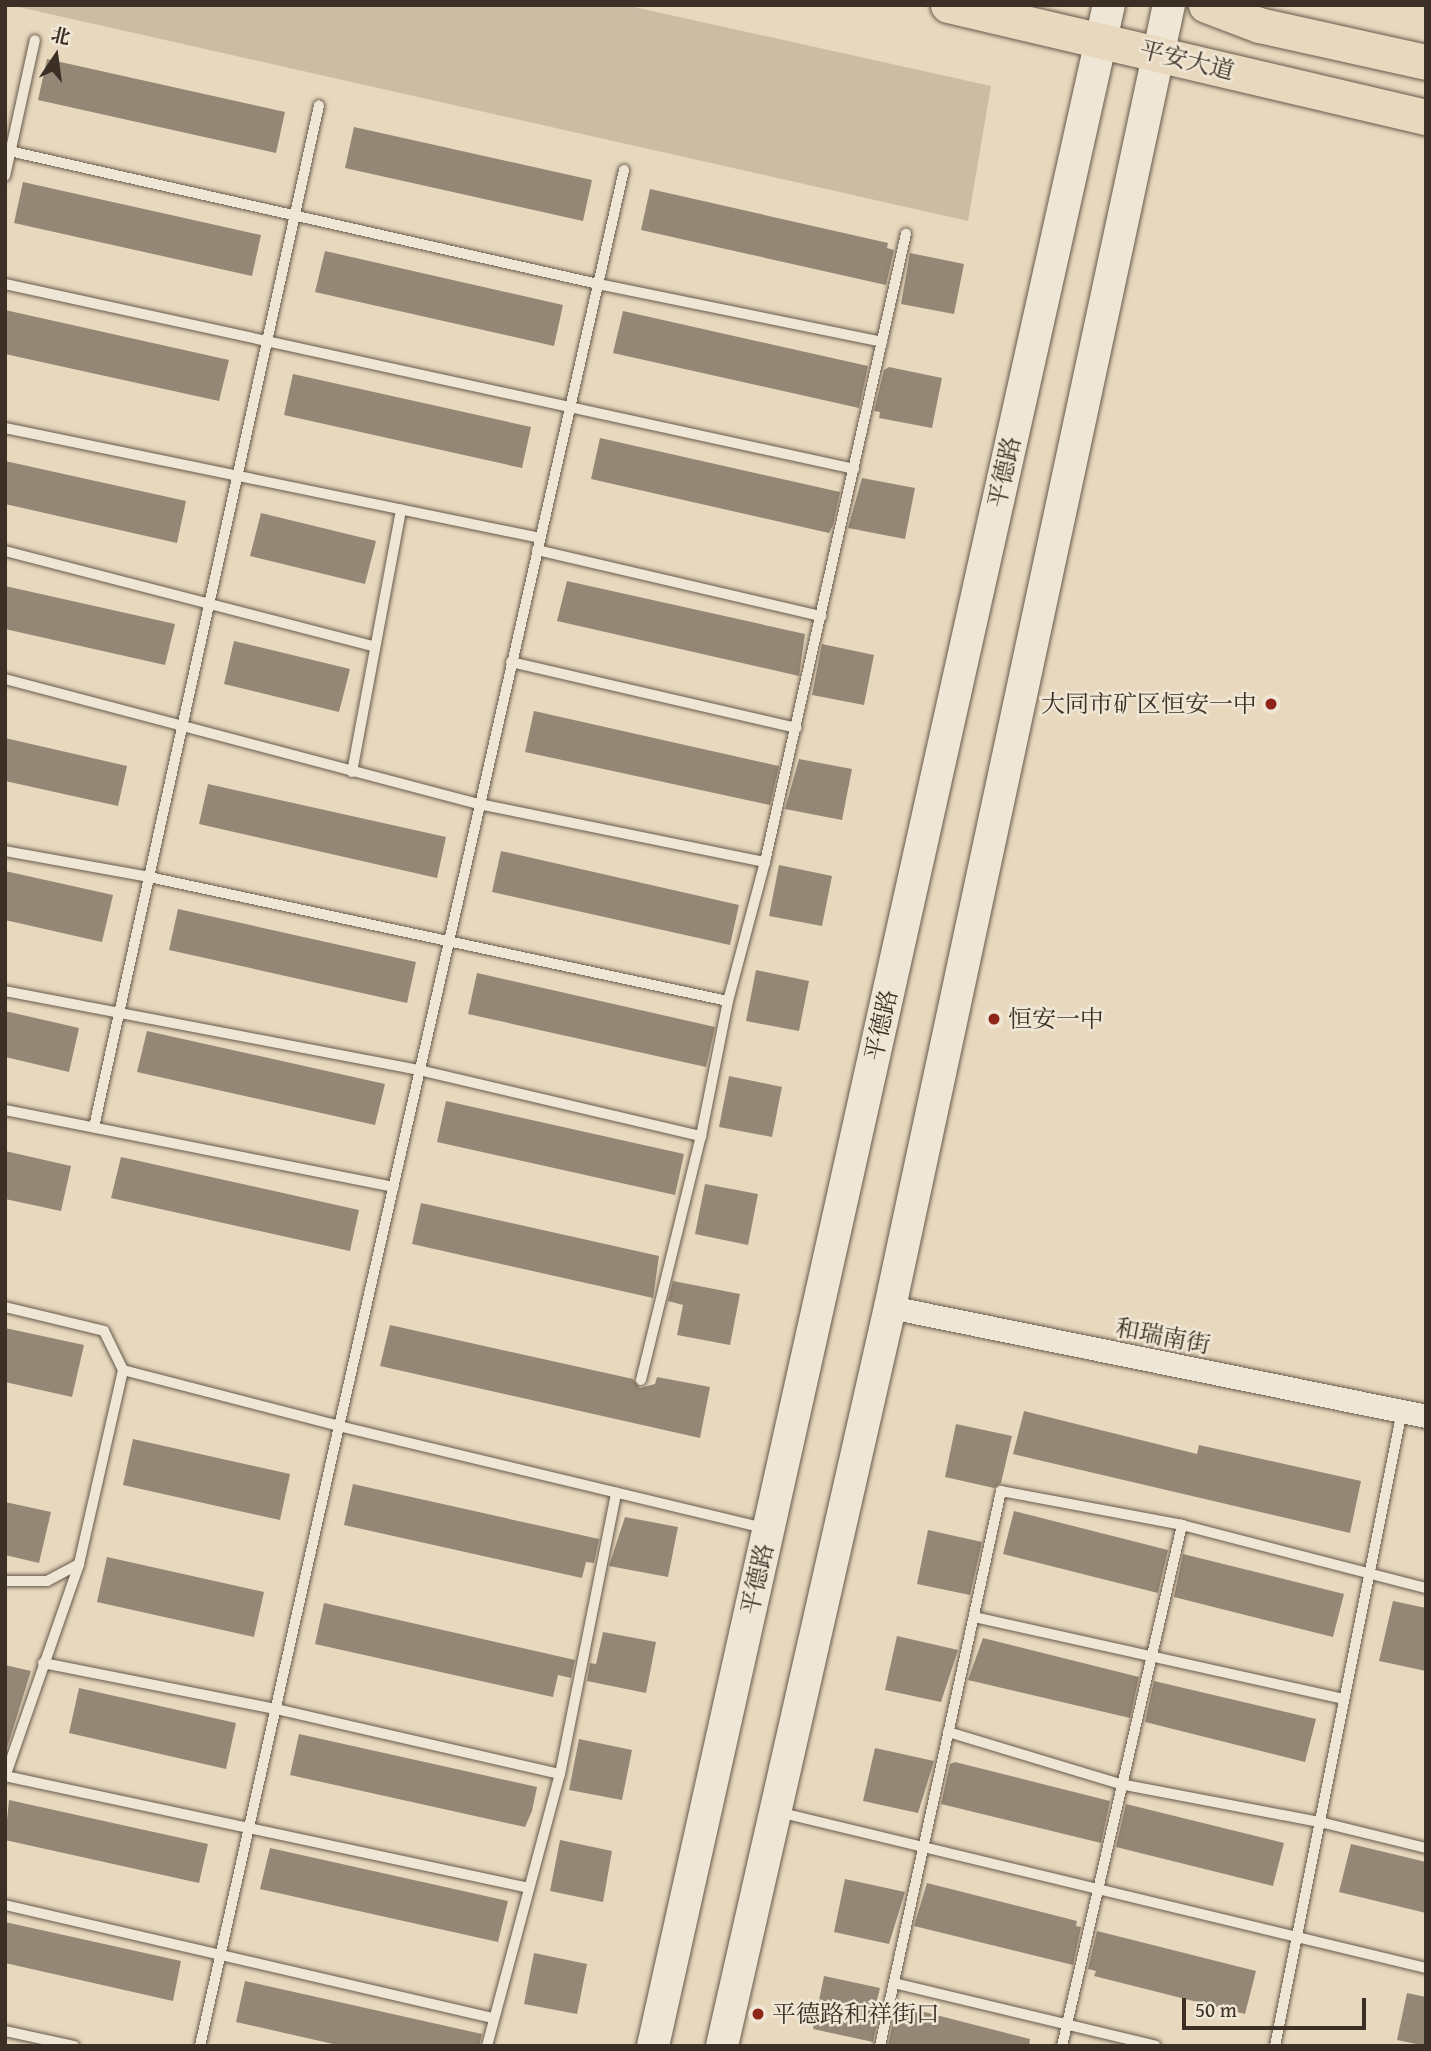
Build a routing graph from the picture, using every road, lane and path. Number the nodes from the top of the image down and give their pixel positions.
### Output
1 (948, 5) edge
2 (1169, 5) edge
3 (1206, 5) edge
4 (1258, 15) edge
5 (1105, 22) edge
6 (35, 40) dead end
7 (1158, 53) junction
8 (1426, 62) edge
9 (319, 105) dead end
10 (1426, 117) edge
11 (8, 151) edge
12 (624, 170) dead end
13 (5, 176) edge
14 (295, 216) junction
15 (906, 234) dead end
16 (5, 284) edge
17 (598, 284) junction
18 (267, 342) junction
19 (882, 342) junction
20 (569, 408) junction
21 (5, 428) edge
22 (853, 469) junction
23 (238, 476) junction
24 (401, 510) junction
25 (540, 538) junction
26 (537, 550) junction
27 (5, 551) edge
28 (210, 603) junction
29 (821, 616) junction
30 (375, 647) junction
31 (511, 662) junction
32 (5, 679) edge
33 (796, 728) junction
34 (182, 729) junction
35 (352, 772) junction
36 (479, 804) junction
37 (5, 850) edge
38 (765, 862) junction
39 (149, 877) junction
40 (448, 941) junction
41 (5, 991) edge
42 (728, 1001) junction
43 (119, 1012) junction
44 (419, 1070) junction
45 (5, 1110) edge
46 (93, 1127) junction
47 (701, 1136) junction
48 (393, 1187) junction
49 (5, 1307) edge
50 (890, 1307) junction
51 (122, 1370) junction
52 (641, 1380) dead end
53 (1402, 1411) junction
54 (1426, 1416) edge
55 (339, 1426) junction
56 (616, 1493) junction
57 (1182, 1525) junction
58 (768, 1529) junction
59 (79, 1564) junction
60 (1370, 1575) junction
61 (5, 1581) edge
62 (1426, 1588) edge
63 (974, 1617) junction
64 (1150, 1658) junction
65 (43, 1663) junction
66 (1344, 1699) junction
67 (276, 1709) junction
68 (948, 1732) junction
69 (560, 1774) junction
70 (5, 1776) edge
71 (1120, 1784) junction
72 (775, 1811) junction
73 (1320, 1822) junction
74 (249, 1829) junction
75 (923, 1847) junction
76 (1426, 1848) edge
77 (529, 1888) junction
78 (1095, 1890) junction
79 (5, 1905) edge
80 (1296, 1940) junction
81 (220, 1957) junction
82 (1426, 1968) edge
83 (894, 1983) junction
84 (493, 2018) junction
85 (1066, 2027) junction
86 (5, 2031) edge
87 (74, 2046) edge
88 (200, 2046) edge
89 (487, 2046) edge
90 (653, 2046) edge
91 (722, 2046) edge
92 (880, 2046) edge
93 (1062, 2046) edge
94 (1156, 2046) edge
95 (1275, 2046) edge

1 - 5 main road, 平安大道
2 - 7 main road
3 - 4 main road
4 - 8 main road
5 - 7 main road, 平安大道
5 - 58 main road, 平德路
6 - 11 lane
7 - 10 main road, 平安大道
7 - 50 main road
9 - 14 lane
11 - 13 lane
11 - 14 lane
12 - 17 lane
14 - 17 lane
14 - 18 lane
15 - 19 lane
16 - 18 lane
17 - 19 lane
17 - 20 lane
18 - 20 lane
18 - 23 lane
19 - 22 lane
20 - 22 lane
20 - 25 lane
21 - 23 lane
22 - 29 lane
23 - 24 lane
23 - 28 lane
24 - 25 lane
24 - 30 lane
25 - 26 lane
26 - 29 lane
26 - 31 lane
27 - 28 lane
28 - 30 lane
28 - 34 lane
29 - 33 lane
30 - 35 lane
31 - 33 lane
31 - 36 lane
32 - 34 lane
33 - 38 lane
34 - 35 lane
34 - 39 lane
35 - 36 lane
36 - 38 lane
36 - 40 lane
37 - 39 lane
38 - 42 lane
39 - 40 lane
39 - 43 lane
40 - 42 lane
40 - 44 lane
41 - 43 lane
42 - 47 lane
43 - 44 lane
43 - 46 lane
44 - 47 lane
44 - 48 lane
45 - 46 lane
46 - 48 lane
47 - 52 lane
48 - 55 lane
49 - 51 lane
50 - 53 street, 和瑞南街
50 - 72 main road
51 - 55 lane
51 - 59 lane
53 - 54 street, 和瑞南街
53 - 60 lane
55 - 56 lane
55 - 67 lane
56 - 58 lane
56 - 69 lane
57 - 60 lane
57 - 63 lane
57 - 64 lane
58 - 90 main road, 平德路
59 - 61 lane
59 - 65 lane
60 - 62 lane
60 - 66 lane
63 - 64 lane
63 - 68 lane
64 - 66 lane
64 - 71 lane
65 - 67 lane
65 - 70 lane
66 - 73 lane
67 - 69 lane
67 - 74 lane
68 - 71 lane
68 - 75 lane
69 - 77 lane
70 - 74 lane
71 - 73 lane
71 - 78 lane
72 - 75 lane
72 - 91 main road
73 - 76 lane
73 - 80 lane
74 - 77 lane
74 - 81 lane
75 - 78 lane
75 - 83 lane
77 - 84 lane
78 - 80 lane
78 - 85 lane
79 - 81 lane
80 - 82 lane
80 - 95 lane
81 - 84 lane
81 - 88 lane
83 - 85 lane
83 - 92 lane
84 - 89 lane
85 - 93 lane
85 - 94 lane
86 - 87 lane

